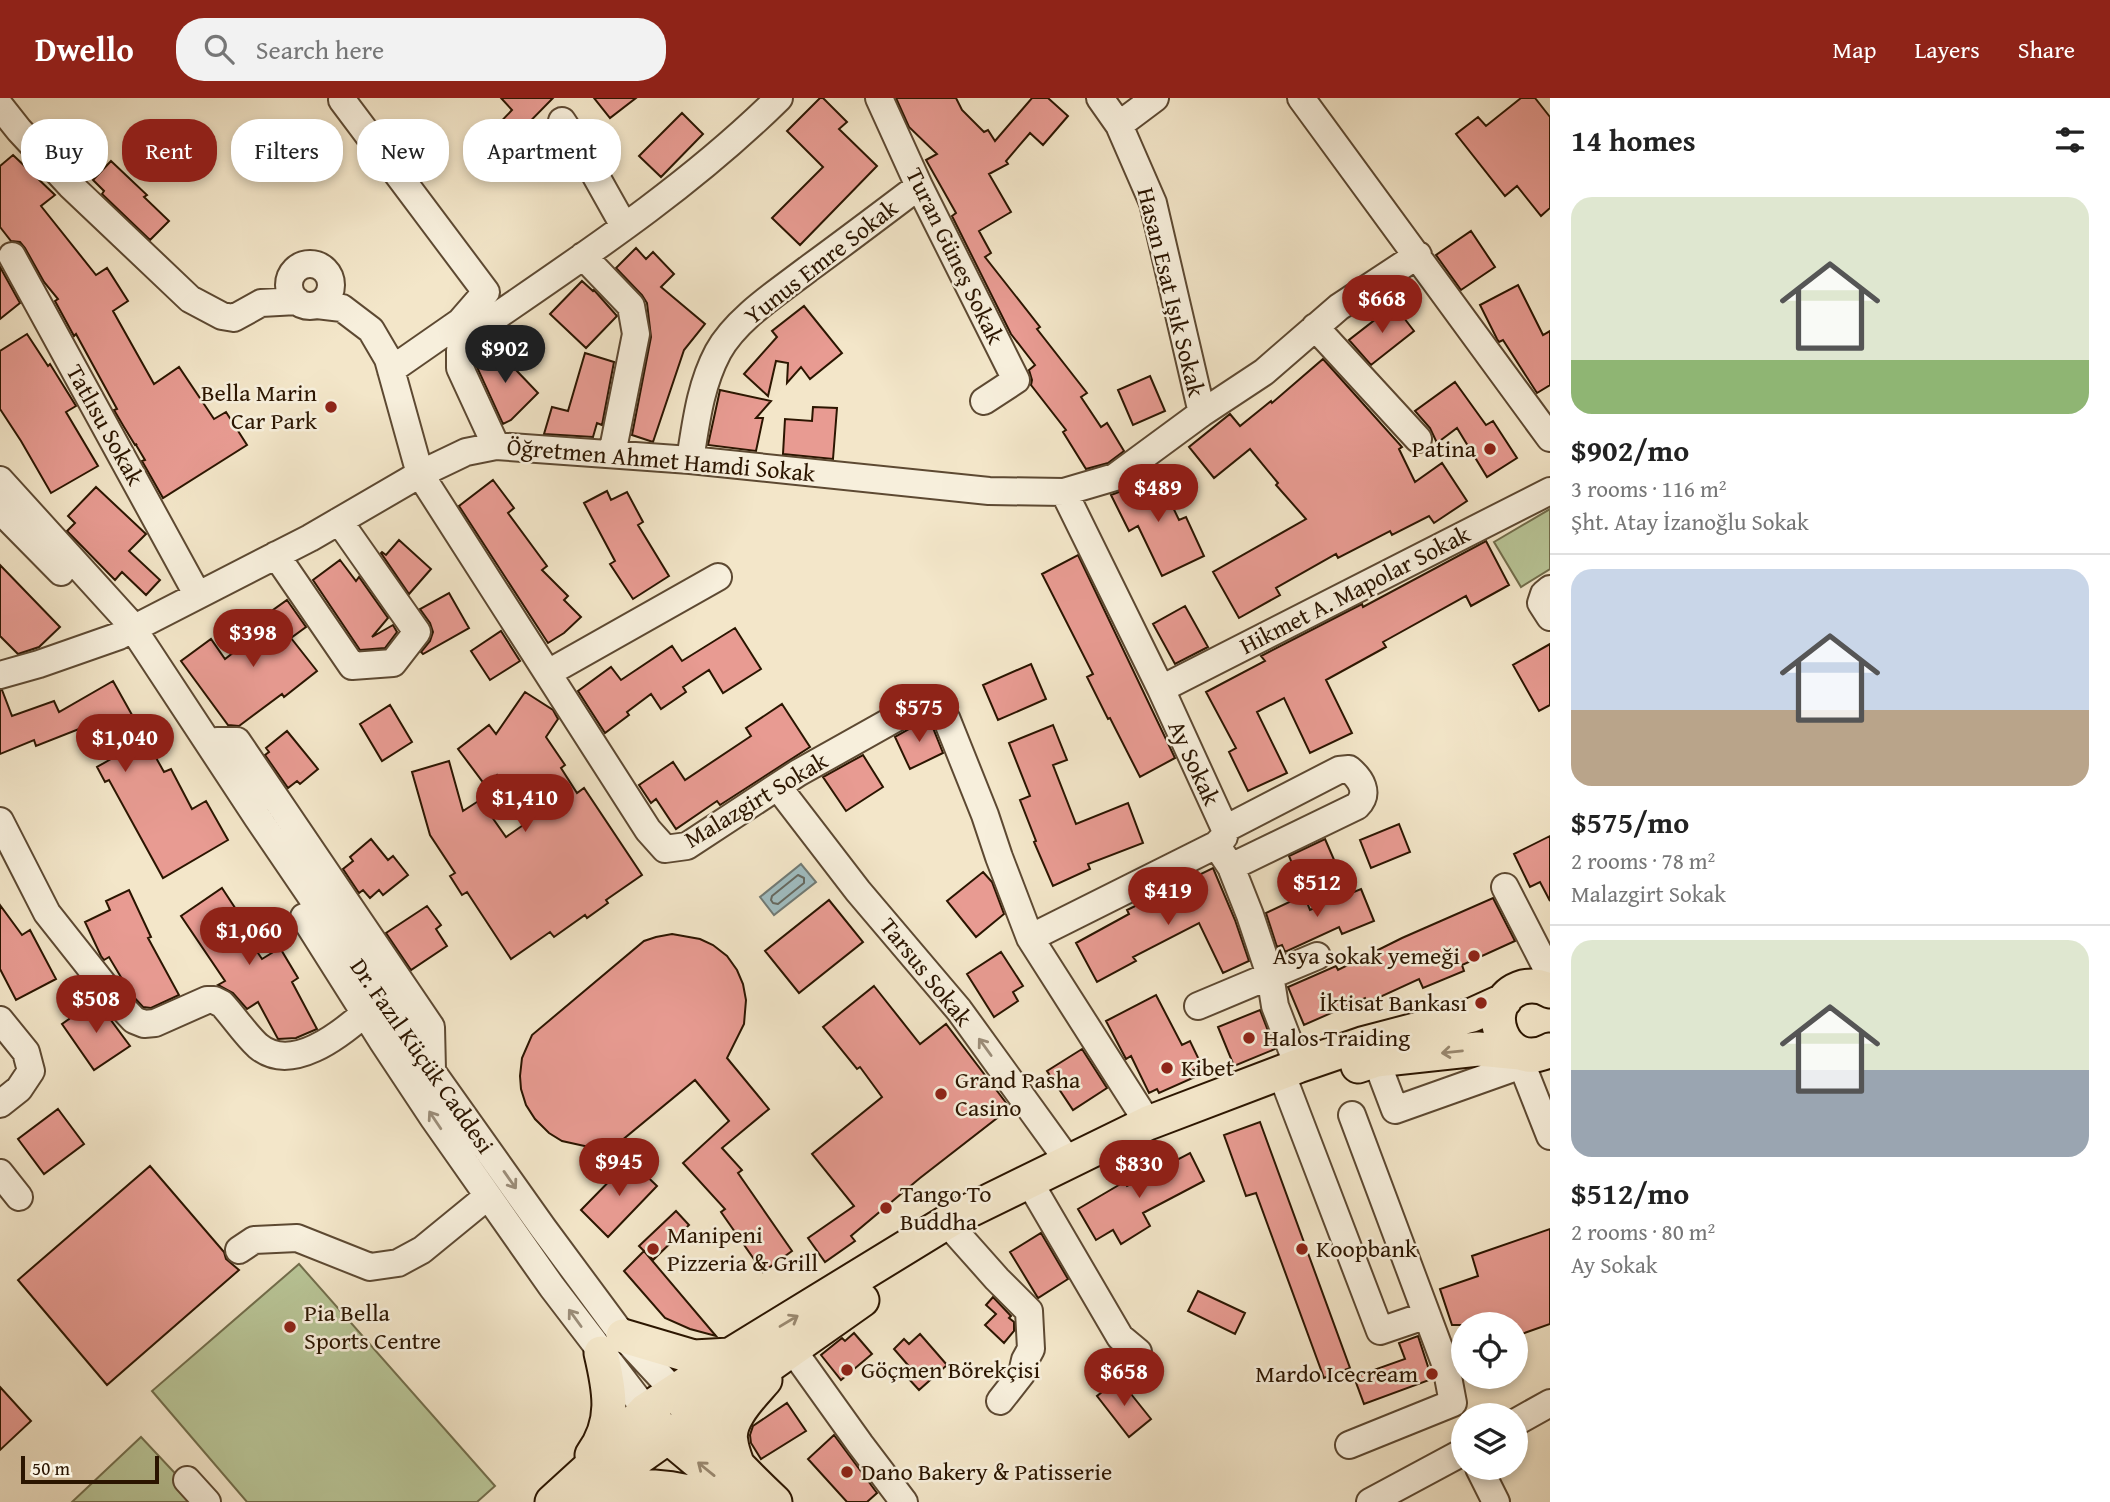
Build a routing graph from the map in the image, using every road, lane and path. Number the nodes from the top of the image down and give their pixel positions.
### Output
1 (779, 98) edge
2 (879, 98) edge
3 (1100, 98) edge
4 (1155, 98) edge
5 (1301, 98) edge
6 (342, 100) dead end
7 (0, 106) edge
8 (1119, 125) junction
9 (599, 182) edge
10 (919, 186) junction
11 (624, 226) junction
12 (1418, 255) junction
13 (12, 256) dead end
14 (583, 256) junction
15 (1315, 327) junction
16 (391, 370) junction
17 (984, 401) dead end
18 (1202, 413) junction
19 (1550, 438) edge
20 (1418, 439) dead end
21 (496, 446) junction
22 (612, 454) junction
23 (690, 460) junction
24 (420, 474) junction
25 (0, 480) edge
26 (1550, 491) edge
27 (1064, 492) junction
28 (0, 510) edge
29 (339, 521) junction
30 (276, 555) junction
31 (718, 577) dead end
32 (1550, 589) edge
33 (197, 594) junction
34 (1550, 617) edge
35 (130, 631) junction
36 (548, 673) junction
37 (0, 675) edge
38 (1161, 689) junction
39 (778, 787) junction
40 (0, 821) edge
41 (1220, 837) junction
42 (1231, 867) junction
43 (1505, 887) dead end
44 (1030, 938) junction
45 (1317, 956) dead end
46 (1270, 975) junction
47 (1549, 983) edge
48 (1505, 1000) junction
49 (1198, 1006) dead end
50 (365, 1013) junction
51 (0, 1020) edge
52 (1533, 1053) edge
53 (1376, 1060) junction
54 (1292, 1077) junction
55 (1550, 1101) edge
56 (0, 1104) edge
57 (1352, 1115) dead end
58 (1148, 1123) junction
59 (1550, 1136) edge
60 (1069, 1162) junction
61 (0, 1174) edge
62 (1037, 1195) junction
63 (488, 1196) junction
64 (19, 1197) dead end
65 (957, 1234) junction
66 (922, 1249) junction
67 (239, 1250) dead end
68 (1427, 1315) junction
69 (612, 1344) junction
70 (792, 1349) junction
71 (1138, 1352) dead end
72 (730, 1355) junction
73 (674, 1391) junction
74 (1000, 1401) dead end
75 (1550, 1403) edge
76 (646, 1410) junction
77 (1528, 1415) edge
78 (694, 1418) junction
79 (667, 1436) junction
80 (1349, 1445) dead end
81 (1451, 1458) edge
82 (739, 1469) junction
83 (187, 1480) dead end
84 (1485, 1480) edge
85 (569, 1497) edge
86 (207, 1502) edge
87 (716, 1502) edge
88 (746, 1502) edge
89 (775, 1502) edge
90 (904, 1502) edge
91 (1370, 1502) edge
92 (1496, 1502) edge

1 - 11 street
2 - 10 street, Turan Güneş Sokak
3 - 8 street, Hasan Esat Işık Sokak
4 - 8 street
5 - 12 street
6 - 16 street
7 - 16 street, Malazgirt Sokak
8 - 18 street, Hasan Esat Işık Sokak
9 - 11 street
10 - 17 street, Turan Güneş Sokak
10 - 23 street, Yunus Emre Sokak
11 - 14 street
12 - 15 street, Hasan Esat Işık Sokak
12 - 19 street
13 - 33 street, Tatlısu Sokak
14 - 21 street
14 - 22 street
15 - 18 street, Hasan Esat Işık Sokak
15 - 20 street
16 - 24 street, Malazgirt Sokak
18 - 27 street, Hasan Esat Işık Sokak
21 - 22 street, Öğretmen Ahmet Hamdi Sokak
21 - 24 street, Öğretmen Ahmet Hamdi Sokak
22 - 23 street, Öğretmen Ahmet Hamdi Sokak
23 - 27 street, Öğretmen Ahmet Hamdi Sokak
24 - 29 street, Öğretmen Ahmet Hamdi Sokak
24 - 36 street, Malazgirt Sokak
25 - 35 street, Dr. Fazıl Küçük Caddesi
26 - 38 street, Hikmet A. Mapolar Sokak
27 - 38 street, Ay Sokak
28 - 35 street
29 - 30 street, Öğretmen Ahmet Hamdi Sokak
29 - 30 street
30 - 33 street, Öğretmen Ahmet Hamdi Sokak
31 - 36 street
32 - 34 street
33 - 35 street, Öğretmen Ahmet Hamdi Sokak
35 - 37 street, Öğretmen Ahmet Hamdi Sokak
35 - 50 street, Dr. Fazıl Küçük Caddesi
35 -> 69 street, Dr. Fazıl Küçük Caddesi
36 - 39 street, Malazgirt Sokak
38 - 41 street, Ay Sokak
39 - 44 street, Malazgirt Sokak
60 -> 39 street, Tarsus Sokak
40 - 50 street
41 - 42 street, Ay Sokak
41 - 42 street
41 - 44 street
42 - 46 street, Ay Sokak
43 - 47 street
44 - 58 street, Malazgirt Sokak
45 - 46 street
46 - 49 street
46 - 54 street, Ay Sokak
47 - 48 main road
48 - 52 main road
48 - 54 main road
63 -> 50 street, Dr. Fazıl Küçük Caddesi
51 - 56 street
52 -> 53 main road
52 - 55 street
53 - 54 main road
53 - 59 street
54 - 58 main road
54 - 62 main road
54 - 68 street, Ay Sokak
57 - 68 street
58 - 60 main road
60 - 66 main road
61 - 64 street
62 - 65 main road
62 - 71 street
63 - 67 street
69 -> 63 street, Dr. Fazıl Küçük Caddesi
65 - 66 main road
65 - 74 street
66 - 70 main road
72 -> 66 main road
68 - 80 street
69 - 72 main road
69 - 73 street, Dr. Fazıl Küçük Caddesi
69 - 76 street, Dr. Fazıl Küçük Caddesi
69 - 85 main road
70 - 78 main road
70 - 82 main road
70 - 90 street
72 - 73 main road
73 - 76 main road
73 - 78 main road
75 - 77 street
76 - 79 main road
76 - 85 main road
78 - 79 main road
78 - 82 main road
79 - 85 main road
88 -> 79 main road
81 - 91 street
82 - 89 main road
83 - 86 street
84 - 92 street
85 - 87 main road

